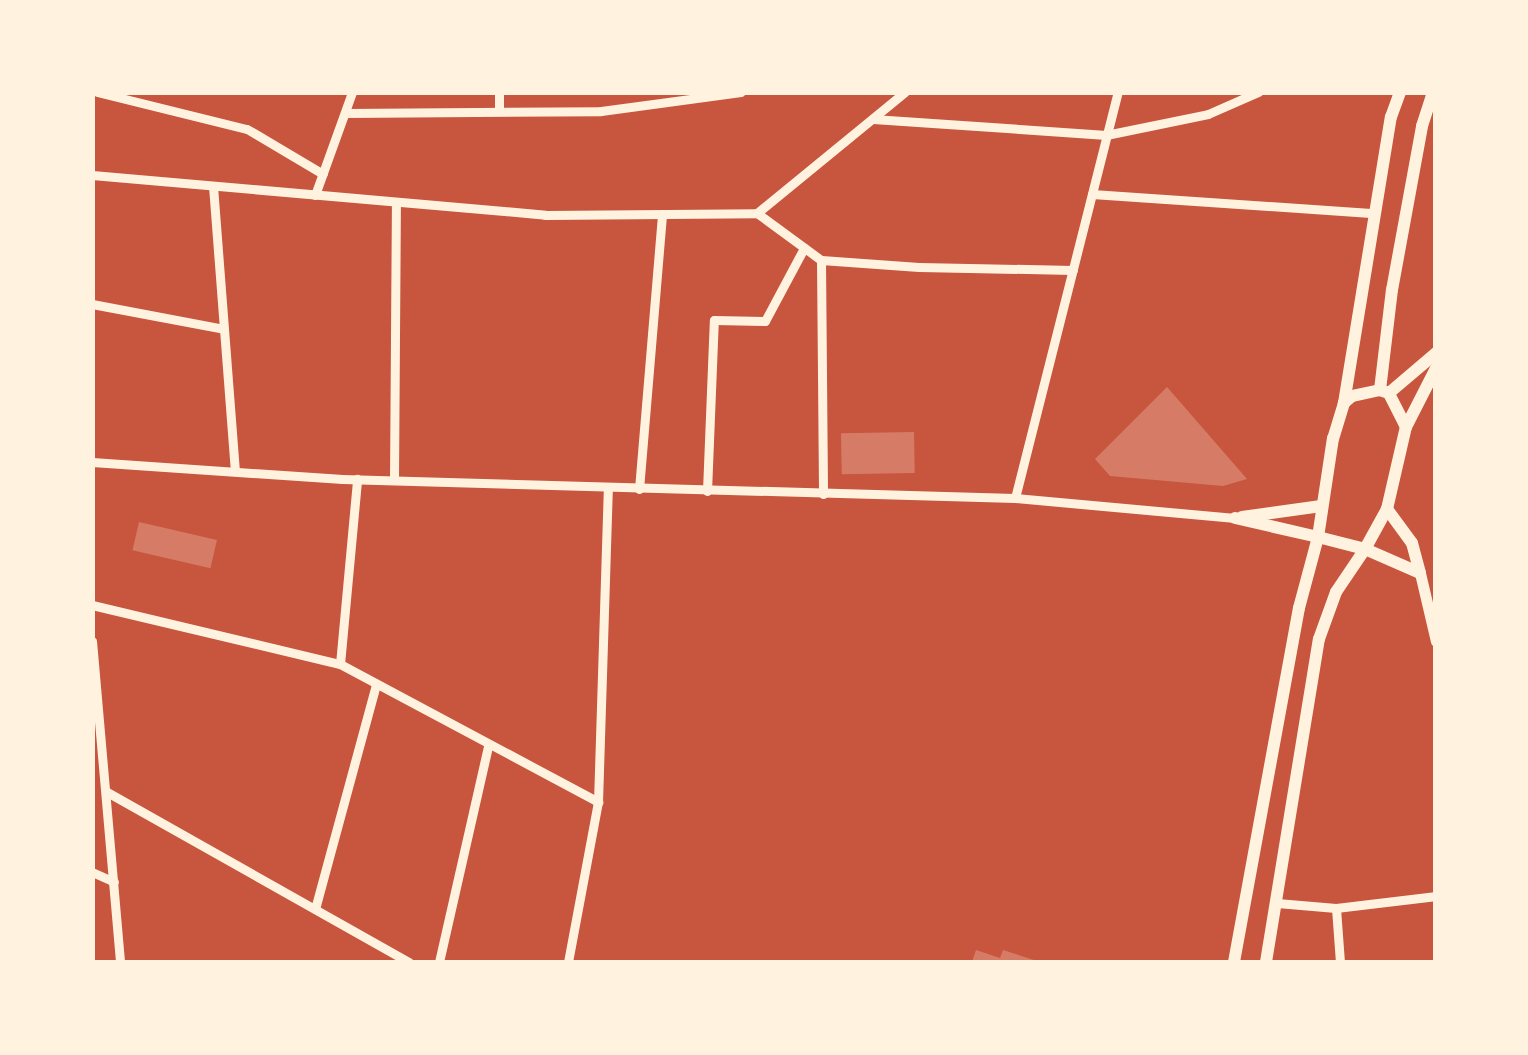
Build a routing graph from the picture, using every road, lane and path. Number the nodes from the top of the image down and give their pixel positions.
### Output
1 (97, 92) edge
2 (352, 92) edge
3 (500, 92) edge
4 (742, 92) edge
5 (905, 92) edge
6 (1118, 92) edge
7 (1258, 92) edge
8 (1400, 92) edge
9 (1433, 92) edge
10 (111, 94) edge
11 (498, 109) junction
12 (344, 113) junction
13 (873, 118) junction
14 (1106, 135) junction
15 (322, 174) junction
16 (92, 176) edge
17 (213, 186) junction
18 (1092, 194) junction
19 (315, 195) junction
20 (396, 202) junction
21 (1374, 212) junction
22 (662, 214) junction
23 (757, 214) junction
24 (804, 248) junction
25 (821, 260) junction
26 (1072, 270) junction
27 (92, 304) edge
28 (224, 329) junction
29 (1436, 352) edge
30 (1436, 368) edge
31 (1385, 392) junction
32 (1344, 403) junction
33 (1406, 427) junction
34 (92, 462) edge
35 (235, 471) junction
36 (357, 479) junction
37 (394, 480) junction
38 (608, 488) junction
39 (639, 489) junction
40 (707, 491) junction
41 (822, 494) junction
42 (1015, 498) junction
43 (1321, 506) junction
44 (1387, 508) junction
45 (1235, 518) junction
46 (1318, 536) junction
47 (1364, 549) junction
48 (1420, 573) junction
49 (92, 604) edge
50 (1436, 640) edge
51 (92, 641) edge
52 (340, 664) junction
53 (376, 684) junction
54 (92, 742) edge
55 (488, 747) junction
56 (103, 748) junction
57 (107, 792) junction
58 (598, 802) junction
59 (92, 872) edge
60 (114, 882) junction
61 (1436, 896) edge
62 (1276, 903) junction
63 (1336, 908) junction
64 (315, 909) junction
65 (120, 962) edge
66 (410, 962) edge
67 (440, 962) edge
68 (568, 962) edge
69 (1234, 962) edge
70 (1266, 962) edge
71 (1340, 962) edge

1 - 10 street
2 - 12 street
3 - 11 street
4 - 11 street
5 - 13 street
6 - 14 street
7 - 14 street
8 - 21 main road
9 - 31 main road
10 - 15 street
11 - 12 street
12 - 15 street
13 - 14 street
13 - 23 street
14 - 18 street
15 - 19 street
16 - 17 street
17 - 19 street
17 - 28 street
18 - 21 street
18 - 26 street
19 - 20 street
20 - 22 street
20 - 37 street
21 - 32 main road
22 - 23 street
22 - 39 street
23 - 24 street
24 - 25 street
24 - 40 street
25 - 26 street
25 - 41 street
26 - 42 street
27 - 28 street
28 - 35 street
29 - 31 main road
30 - 33 main road
31 - 32 main road
31 - 33 main road
32 - 43 main road
33 - 44 main road
34 - 35 street
35 - 36 street
36 - 37 street
36 - 52 street
37 - 38 street
38 - 39 street
38 - 58 street
39 - 40 street
40 - 41 street
41 - 42 street
42 - 45 street
43 - 45 main road
43 - 46 main road
44 - 47 main road
44 - 48 main road
45 - 46 main road
46 - 47 main road
46 - 69 main road
47 - 48 main road
47 - 62 main road
48 - 50 street
49 - 52 street
51 - 56 street
52 - 53 street
53 - 55 street
53 - 64 street
54 - 56 street
55 - 58 street
55 - 67 street
56 - 57 street
57 - 60 street
57 - 64 street
58 - 68 street
59 - 60 street
60 - 65 street
61 - 63 street
62 - 63 street
62 - 70 main road
63 - 71 street
64 - 66 street

